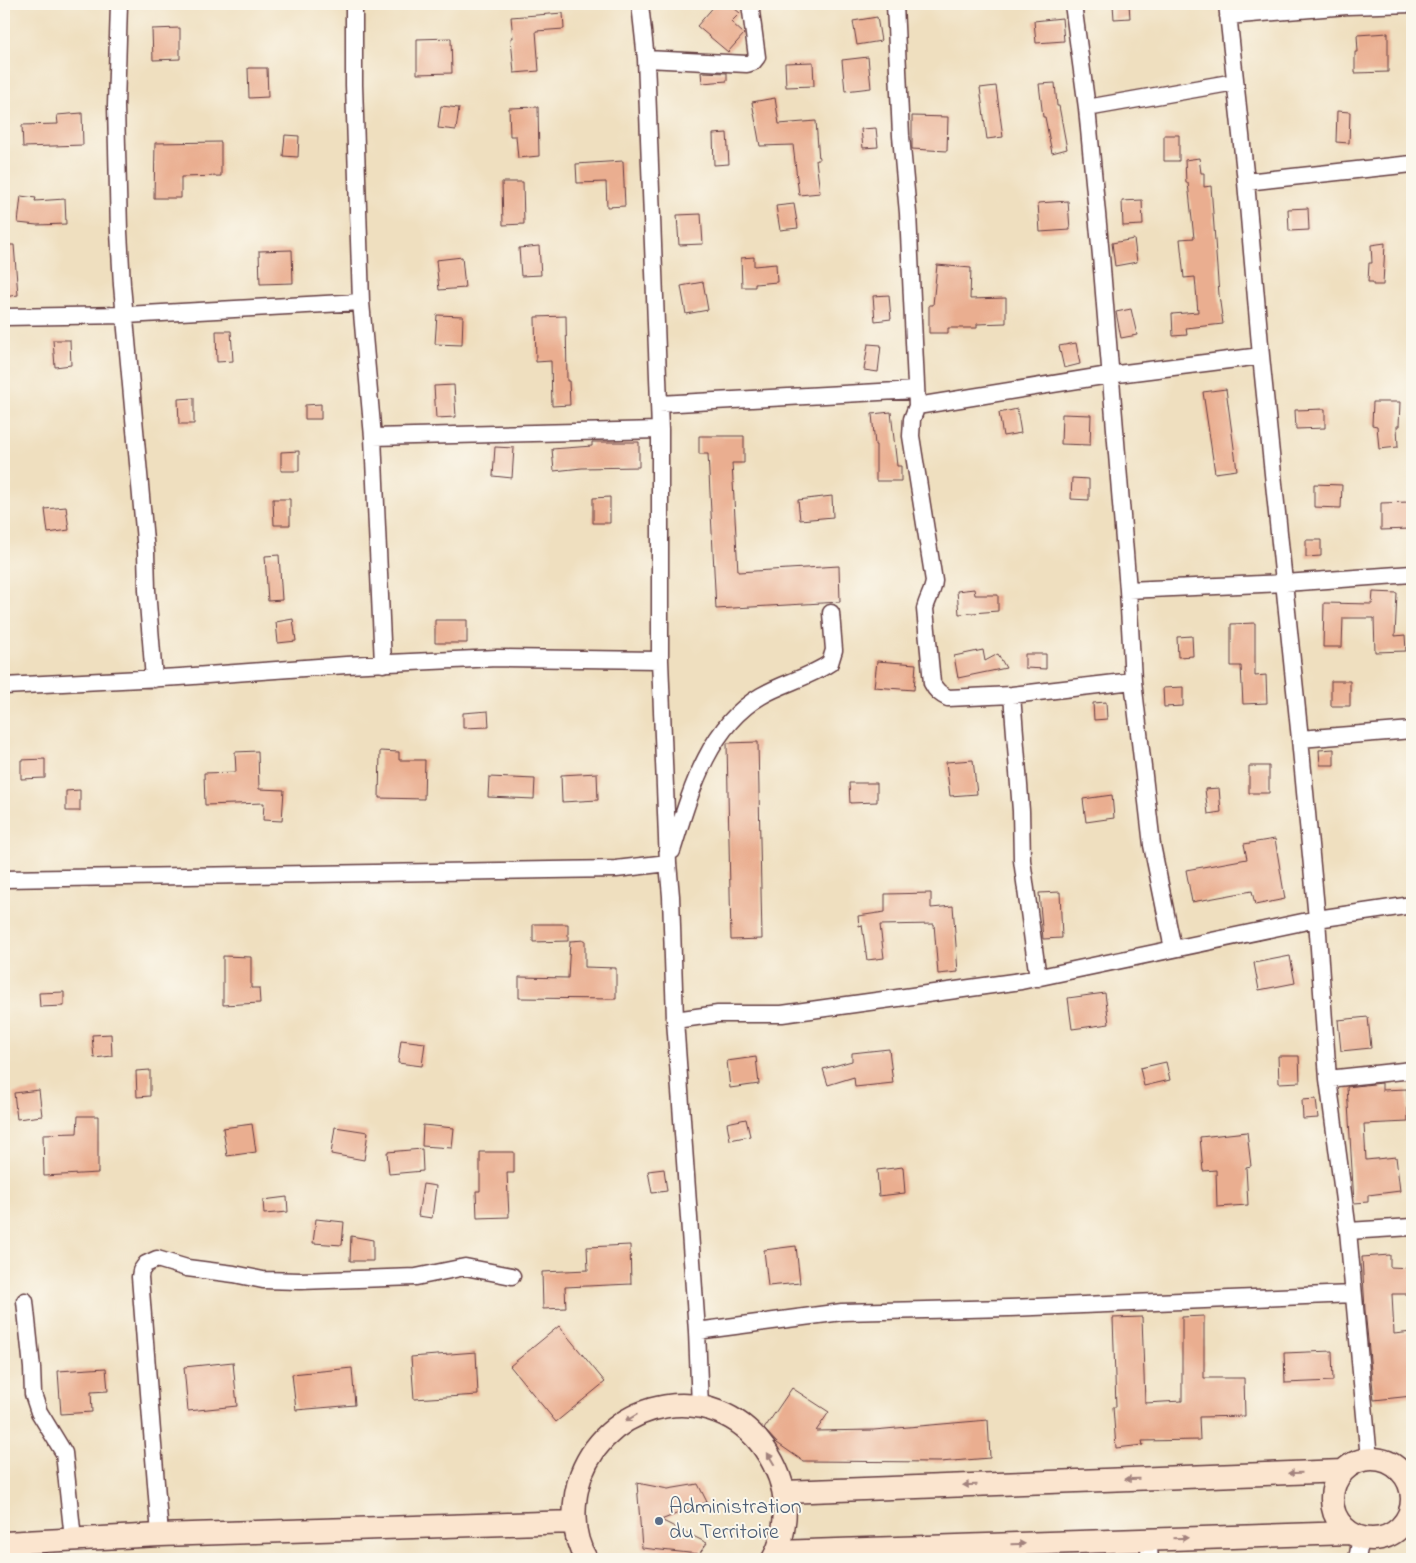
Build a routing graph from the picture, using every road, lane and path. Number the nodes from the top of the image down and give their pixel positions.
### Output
1 (119, 4) edge
2 (354, 4) edge
3 (640, 4) edge
4 (750, 4) edge
5 (895, 4) edge
6 (1073, 4) edge
7 (1412, 4) edge
8 (1228, 10) edge
9 (646, 58) junction
10 (1235, 82) junction
11 (1087, 108) junction
12 (1412, 164) edge
13 (1246, 182) junction
14 (361, 302) junction
15 (126, 315) junction
16 (4, 317) edge
17 (1261, 356) junction
18 (1109, 374) junction
19 (916, 398) junction
20 (659, 404) junction
21 (660, 430) junction
22 (373, 437) junction
23 (1412, 574) edge
24 (1285, 583) junction
25 (1128, 590) junction
26 (831, 613) dead end
27 (660, 660) junction
28 (383, 664) junction
29 (154, 679) junction
30 (1133, 680) junction
31 (4, 686) edge
32 (1012, 695) junction
33 (1412, 730) edge
34 (1300, 739) junction
35 (668, 863) junction
36 (4, 879) edge
37 (1412, 906) edge
38 (1317, 919) junction
39 (1173, 949) junction
40 (1038, 978) junction
41 (675, 1020) junction
42 (1412, 1070) edge
43 (1328, 1079) junction
44 (1412, 1227) edge
45 (1348, 1232) junction
46 (512, 1276) dead end
47 (1353, 1294) junction
48 (25, 1301) dead end
49 (697, 1331) junction
50 (700, 1407) junction
51 (1369, 1459) junction
52 (1405, 1468) edge
53 (1344, 1471) junction
54 (784, 1492) junction
55 (574, 1522) junction
56 (1404, 1531) edge
57 (160, 1535) junction
58 (73, 1539) junction
59 (4, 1542) edge
60 (1356, 1543) edge
61 (1149, 1549) edge
62 (775, 1555) edge
63 (586, 1559) edge

1 - 15 street
2 - 14 street
3 - 9 street
4 - 9 street
5 - 19 street
6 - 11 street
7 - 8 street
8 - 10 street
9 - 20 street
10 - 11 street
10 - 13 street
11 - 18 street
12 - 13 street
13 - 17 street
14 - 15 street
14 - 22 street
15 - 16 street
15 - 29 street
17 - 18 street
17 - 24 street
18 - 19 street
18 - 25 street
19 - 20 street
19 - 32 street
20 - 21 street
21 - 22 street
21 - 27 street
22 - 28 street
23 - 24 street
24 - 25 street
24 - 34 street
25 - 30 street
26 - 35 street
27 - 28 street
27 - 35 street
28 - 29 street
29 - 31 street
30 - 32 street
30 - 39 street
32 - 40 street
33 - 34 street
34 - 38 street
35 - 36 street
35 - 41 street
37 - 38 street
38 - 39 street
38 - 43 street
39 - 40 street
40 - 41 street
41 - 49 street
42 - 43 street
43 - 45 street
44 - 45 street
45 - 47 street
46 - 57 street
47 - 49 street
47 - 51 street
48 - 58 street
49 - 50 street
54 -> 50 street
50 -> 55 street
51 - 52 street
51 - 53 street
52 - 56 street
53 -> 54 street
53 - 60 street
54 - 62 street
55 - 57 street
55 - 63 street
56 - 60 street
57 - 58 street
58 - 59 street
61 -> 60 street
62 -> 61 street

